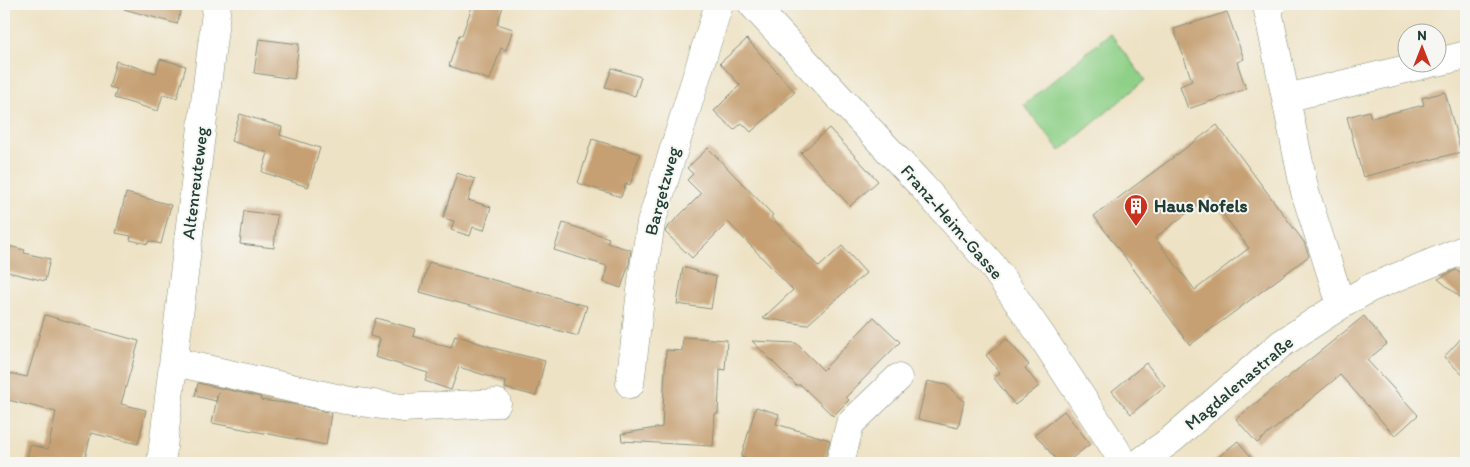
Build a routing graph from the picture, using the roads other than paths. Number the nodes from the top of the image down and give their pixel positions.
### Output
1 (217, 4) edge
2 (719, 4) edge
3 (752, 4) edge
4 (1272, 4) edge
5 (1466, 55) edge
6 (1448, 59) edge
7 (1398, 71) edge
8 (1286, 98) junction
9 (1466, 249) edge
10 (1341, 305) junction
11 (174, 362) junction
12 (898, 378) dead end
13 (630, 384) dead end
14 (497, 403) dead end
15 (162, 463) edge
16 (840, 463) edge
17 (1123, 463) edge
18 (1140, 463) edge

1 - 11 street, Altenreuteweg
2 - 13 street, Bargetzweg
3 - 17 street, Franz-Heim-Gasse
4 - 8 street
5 - 6 street
7 - 8 street
8 - 10 street
9 - 10 street, Magdalenastraße
10 - 18 street, Magdalenastraße
11 - 14 street
11 - 15 street, Altenreuteweg
12 - 16 street

